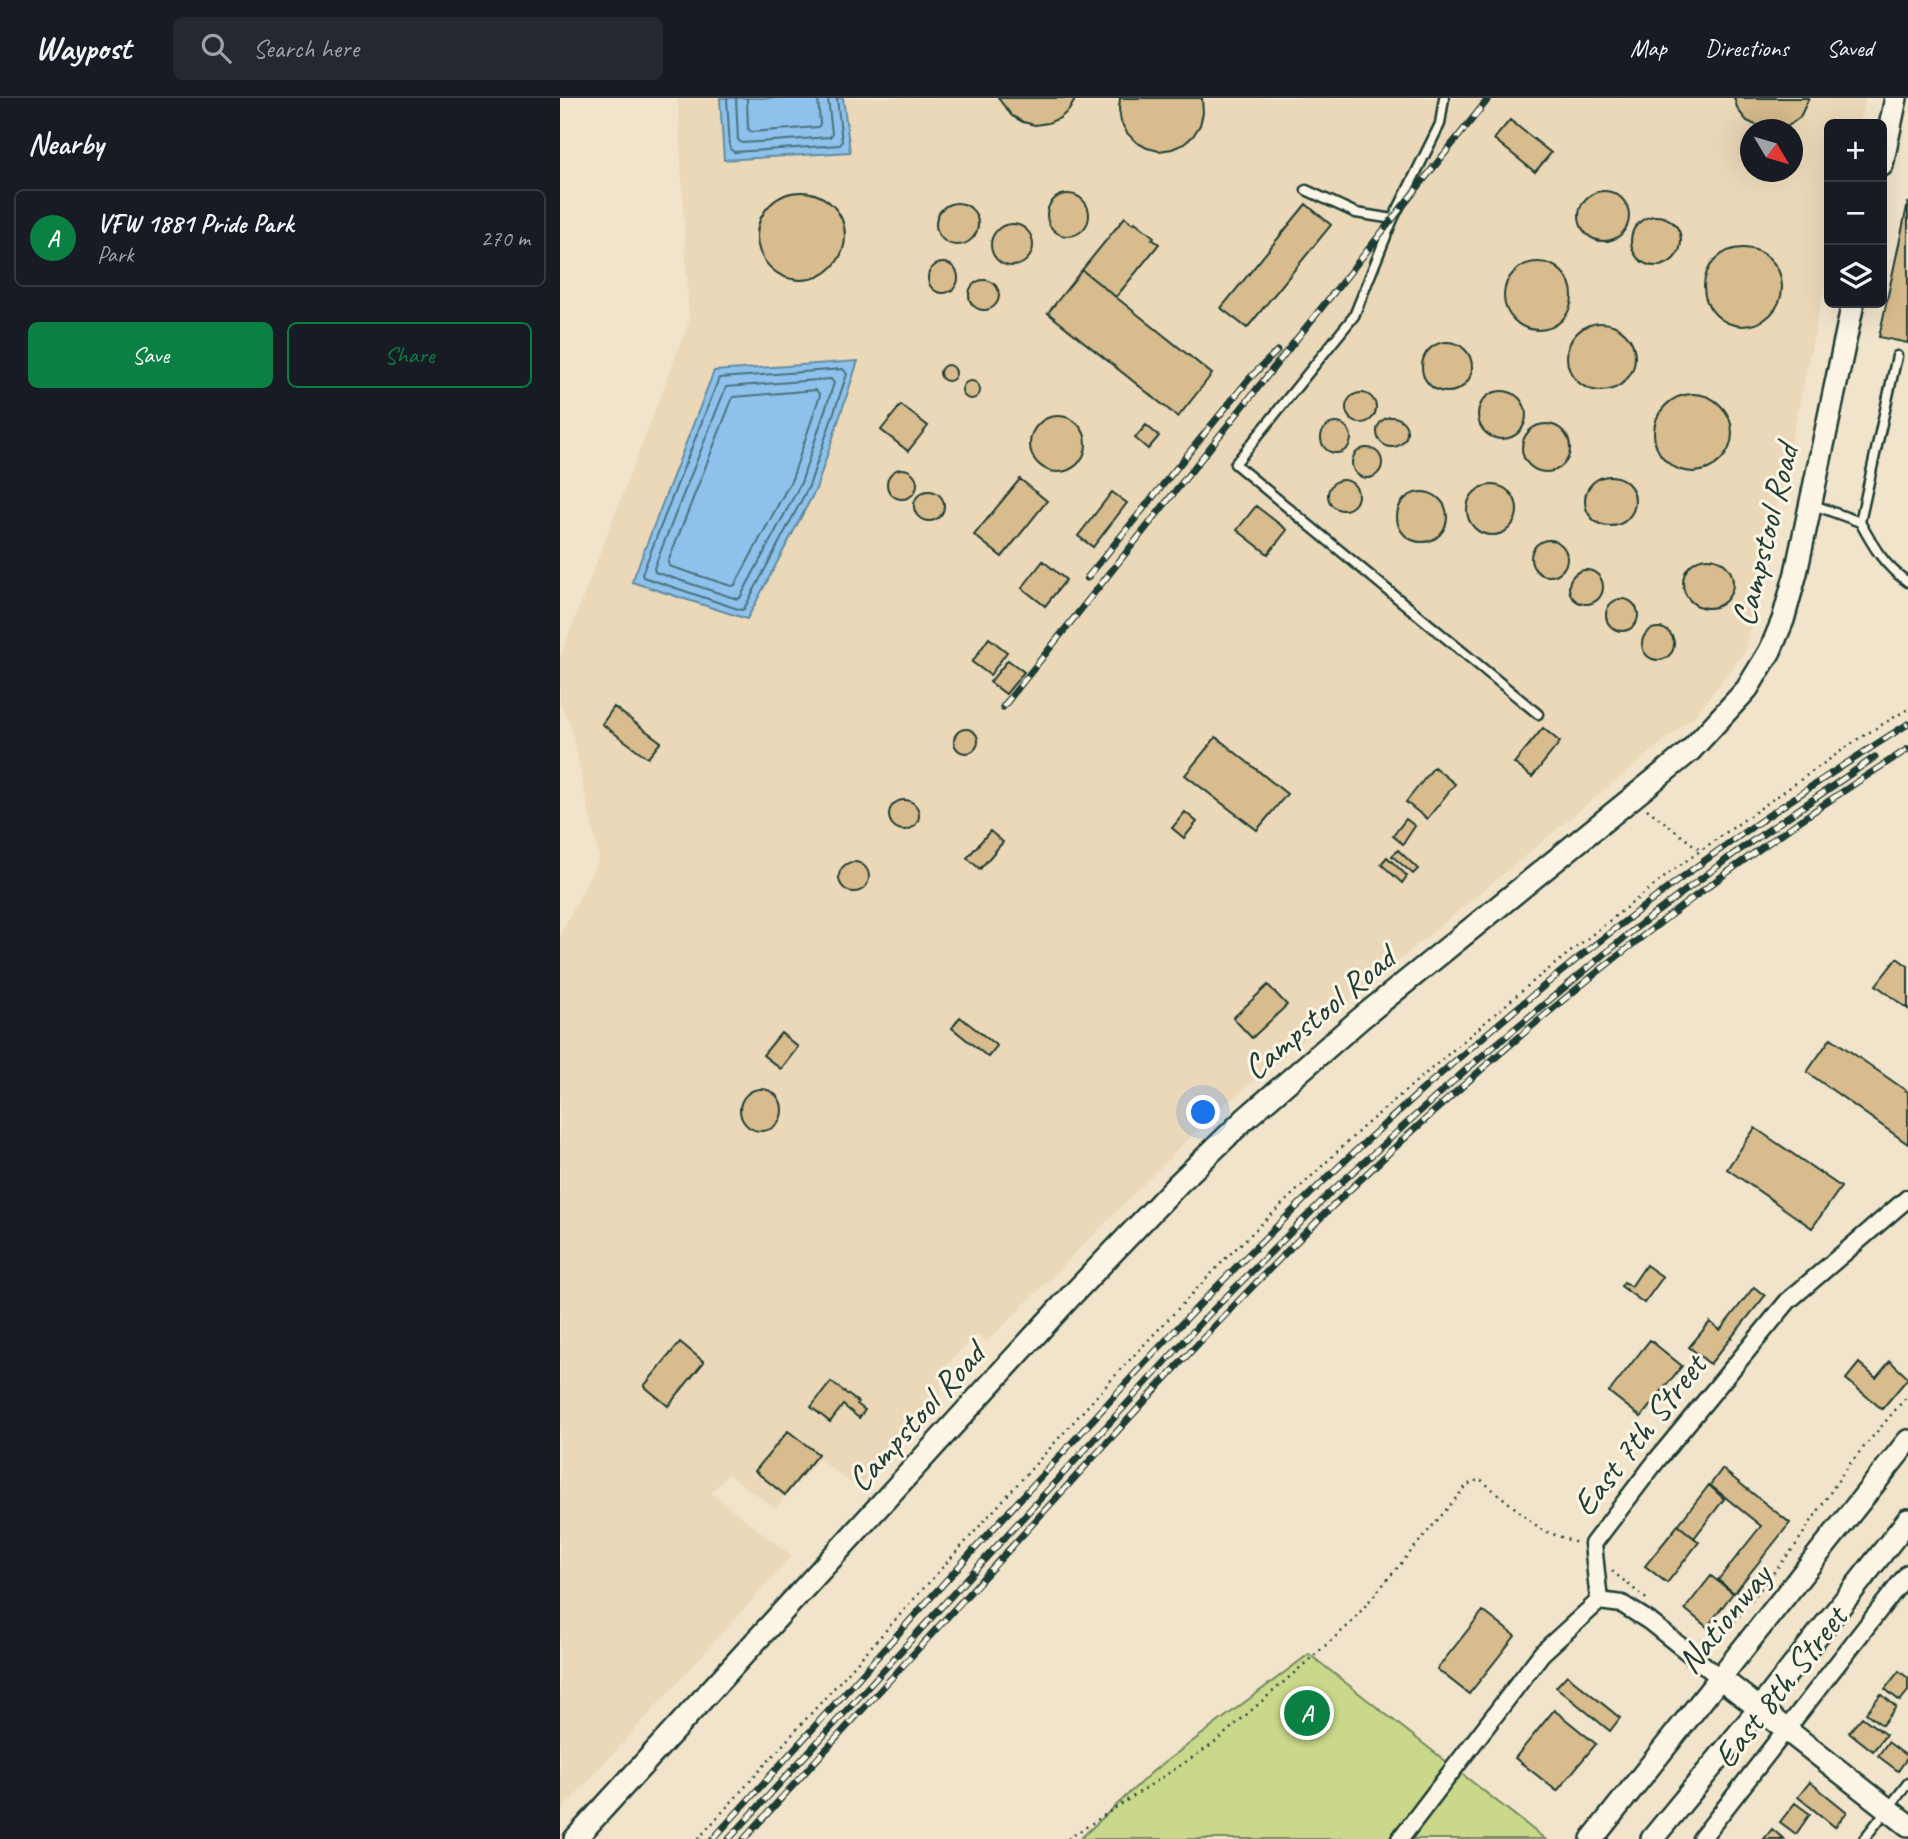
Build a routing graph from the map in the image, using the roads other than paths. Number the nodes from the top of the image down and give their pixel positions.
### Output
1 (1444, 98) edge
2 (1896, 98) edge
3 (1887, 141) edge
4 (1306, 190) dead end
5 (1394, 219) junction
6 (1852, 308) edge
7 (1897, 356) dead end
8 (1811, 504) junction
9 (1860, 522) junction
10 (1908, 582) edge
11 (1538, 714) dead end
12 (1908, 1198) edge
13 (1908, 1441) edge
14 (1908, 1520) edge
15 (1908, 1573) edge
16 (1599, 1601) junction
17 (1719, 1677) junction
18 (1760, 1708) junction
19 (1787, 1729) junction
20 (1908, 1783) edge
21 (1888, 1809) junction
22 (1908, 1825) edge
23 (575, 1839) edge
24 (1400, 1839) edge
25 (1592, 1839) edge
26 (1652, 1839) edge
27 (1701, 1839) edge
28 (1864, 1839) edge

1 - 5 lane
2 - 3 main road
4 - 5 lane
5 - 11 lane
6 - 8 main road, Campstool Road
7 - 9 lane
8 - 9 lane
8 - 23 main road, Campstool Road
9 - 10 lane
12 - 16 street, East 7th Street
13 - 17 main road, Nationway
14 - 18 main road
15 - 19 street, East 8th Street
16 - 17 street
16 - 24 street
17 - 18 main road
17 - 25 main road, Nationway
18 - 19 main road
18 - 26 main road
19 - 21 main road
19 - 27 street, East 8th Street
20 - 21 lane
21 - 22 main road
21 - 28 lane

